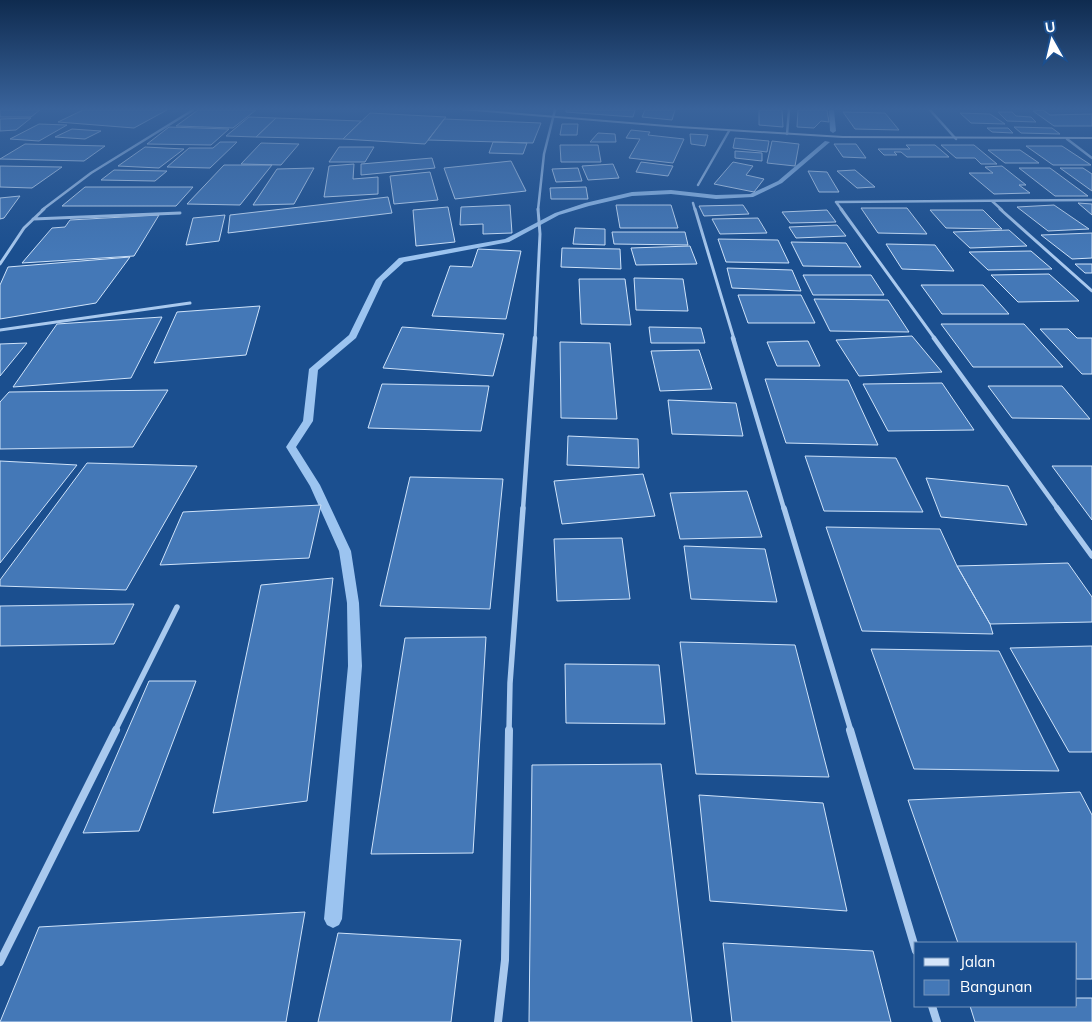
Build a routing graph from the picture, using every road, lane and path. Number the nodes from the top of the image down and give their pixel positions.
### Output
1 (116, 158) edge
2 (545, 158) edge
3 (714, 158) edge
4 (698, 185) dead end
5 (992, 200) junction
6 (1092, 200) edge
7 (693, 203) dead end
8 (180, 213) dead end
9 (32, 219) junction
10 (0, 264) edge
11 (1092, 291) edge
12 (190, 303) dead end
13 (0, 330) edge
14 (1092, 556) edge
15 (177, 607) dead end
16 (914, 944) edge
17 (0, 962) edge
18 (932, 1007) edge
19 (498, 1022) edge
20 (937, 1022) edge

1 - 9 street
2 - 19 street
3 - 4 street
5 - 6 street
5 - 11 street
5 - 14 street
7 - 16 street
8 - 9 street
9 - 10 street
12 - 13 street
15 - 17 street
18 - 20 street

